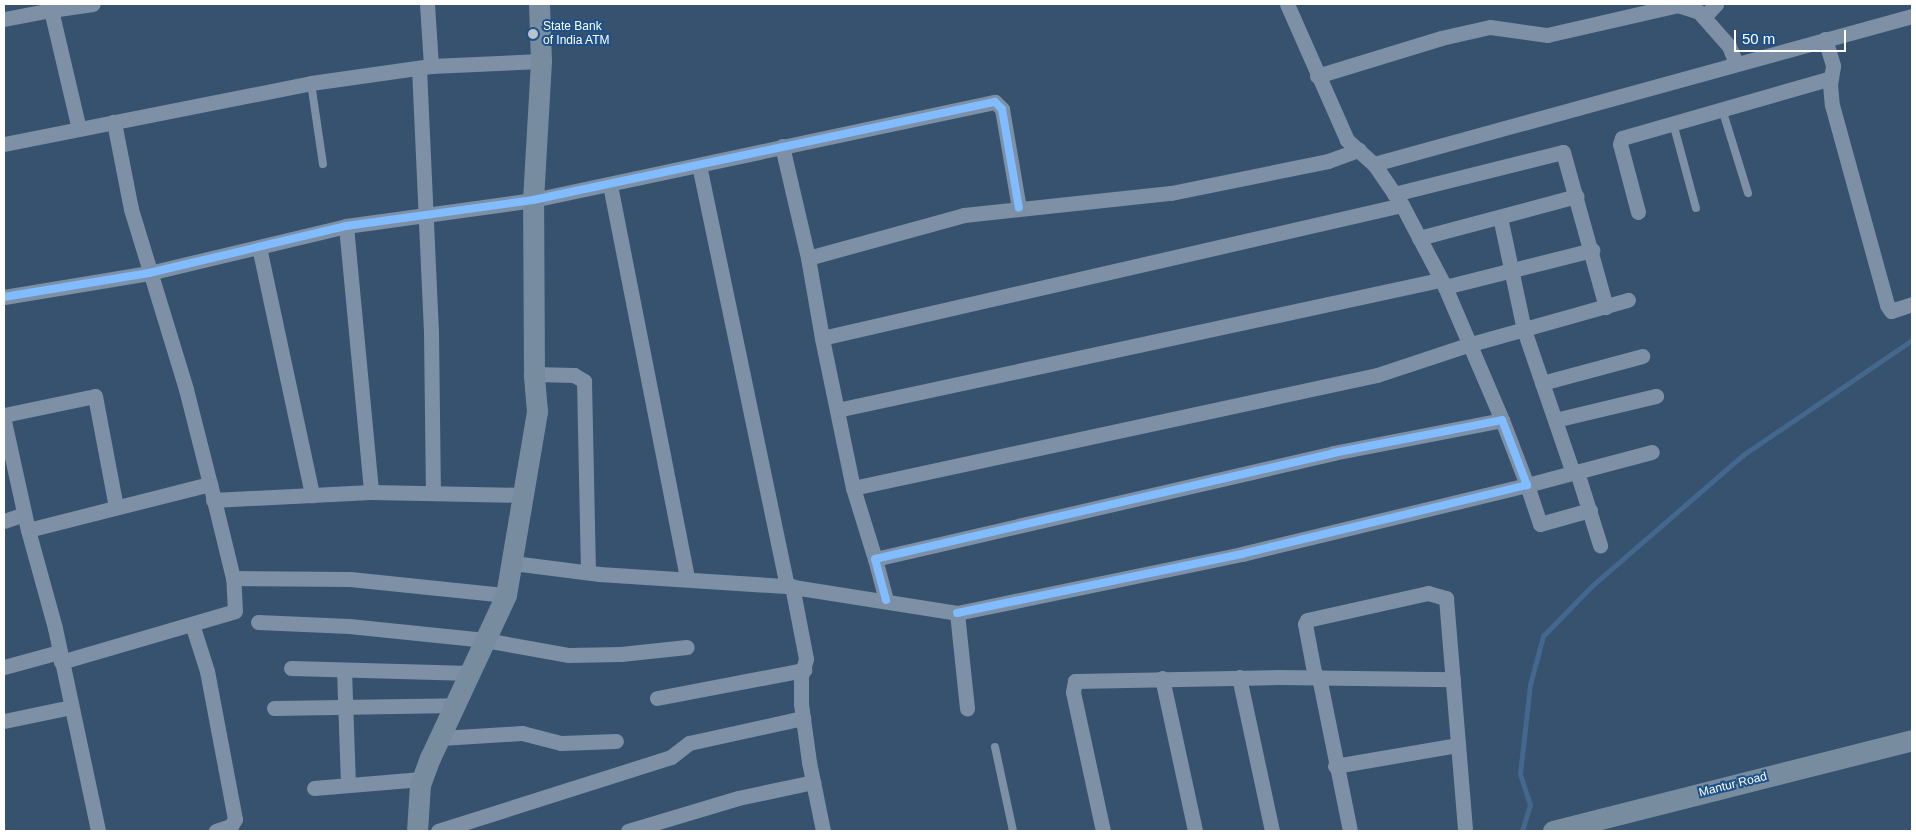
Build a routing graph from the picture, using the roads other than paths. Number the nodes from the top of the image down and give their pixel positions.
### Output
1 (92, 4) edge
2 (427, 4) edge
3 (539, 4) edge
4 (1287, 4) edge
5 (1716, 4) edge
6 (50, 7) edge
7 (1912, 16) edge
8 (1704, 18) junction
9 (4, 20) edge
10 (1825, 39) junction
11 (541, 60) junction
12 (1736, 63) junction
13 (425, 67) junction
14 (1317, 76) junction
15 (1831, 78) junction
16 (311, 83) junction
17 (1722, 109) junction
18 (114, 122) junction
19 (1673, 123) junction
20 (79, 129) junction
21 (4, 144) edge
22 (782, 146) junction
23 (1358, 150) junction
24 (323, 164) dead end
25 (1374, 164) junction
26 (699, 165) junction
27 (610, 185) junction
28 (1748, 193) dead end
29 (1577, 196) junction
30 (533, 200) junction
31 (1398, 200) junction
32 (1019, 208) junction
33 (1696, 208) dead end
34 (1638, 212) dead end
35 (426, 216) junction
36 (1500, 217) junction
37 (346, 226) junction
38 (1419, 238) junction
39 (259, 247) junction
40 (1592, 250) junction
41 (808, 258) junction
42 (1512, 270) junction
43 (149, 273) junction
44 (1442, 284) junction
45 (4, 297) edge
46 (1628, 300) dead end
47 (1912, 304) edge
48 (1606, 306) junction
49 (1524, 330) junction
50 (822, 338) junction
51 (1471, 344) junction
52 (1642, 356) dead end
53 (534, 374) junction
54 (1542, 383) junction
55 (1656, 396) dead end
56 (837, 410) junction
57 (4, 415) edge
58 (1502, 420) junction
59 (1555, 420) junction
60 (4, 421) edge
61 (1652, 452) dead end
62 (1575, 473) junction
63 (210, 484) junction
64 (1527, 485) junction
65 (853, 488) junction
66 (371, 492) junction
67 (433, 492) junction
68 (312, 495) junction
69 (524, 495) junction
70 (213, 500) junction
71 (116, 507) junction
72 (1590, 510) junction
73 (24, 514) junction
74 (4, 520) edge
75 (28, 530) junction
76 (1600, 545) dead end
77 (875, 559) junction
78 (513, 563) junction
79 (588, 572) junction
80 (233, 578) junction
81 (687, 579) junction
82 (789, 586) junction
83 (506, 595) junction
84 (886, 600) junction
85 (957, 613) junction
86 (258, 622) dead end
87 (192, 624) junction
88 (485, 640) junction
89 (687, 647) dead end
90 (60, 657) junction
91 (4, 667) edge
92 (291, 668) dead end
93 (344, 670) junction
94 (804, 670) junction
95 (471, 673) junction
96 (1239, 677) junction
97 (1317, 677) junction
98 (1162, 678) junction
99 (1453, 679) junction
100 (657, 698) dead end
101 (457, 705) junction
102 (71, 707) junction
103 (346, 707) junction
104 (274, 708) dead end
105 (967, 708) dead end
106 (803, 718) junction
107 (4, 721) edge
108 (441, 738) junction
109 (616, 740) dead end
110 (1912, 740) edge
111 (1458, 745) junction
112 (994, 747) dead end
113 (1335, 766) junction
114 (422, 779) junction
115 (813, 782) junction
116 (348, 785) junction
117 (314, 788) dead end
118 (683, 824) edge
119 (98, 831) edge
120 (216, 831) edge
121 (417, 831) edge
122 (438, 831) edge
123 (628, 831) edge
124 (824, 831) edge
125 (1013, 831) edge
126 (1103, 831) edge
127 (1194, 831) edge
128 (1272, 831) edge
129 (1350, 831) edge
130 (1465, 831) edge
131 (1554, 831) edge

1 - 6 street
2 - 13 street
3 - 11 street
4 - 14 street
5 - 8 street
6 - 9 street
6 - 20 street
7 - 10 street
8 - 12 street
8 - 14 street
10 - 12 street
10 - 15 street
11 - 13 street
11 - 30 street
12 - 25 street
13 - 16 street
13 - 35 street
14 - 23 street
15 - 17 street
15 - 47 street
16 - 18 street
16 - 24 lane
17 - 19 street
17 - 28 lane
18 - 20 street
18 - 43 street
19 - 33 lane
19 - 34 street
20 - 21 street
22 - 26 street
22 - 32 street
22 - 41 street
23 - 25 street
23 - 32 street
25 - 31 street
26 - 27 street
26 - 82 street
27 - 30 street
27 - 81 street
29 - 31 street
29 - 36 street
29 - 40 street
30 - 35 street
30 - 53 street
31 - 38 street
31 - 50 street
32 - 41 street
35 - 37 street
35 - 67 street
36 - 38 street
36 - 42 street
37 - 39 street
37 - 66 street
38 - 44 street
39 - 43 street
39 - 68 street
40 - 42 street
40 - 48 street
41 - 50 street
42 - 44 street
42 - 49 street
43 - 45 street
43 - 63 street
44 - 51 street
44 - 56 street
46 - 48 street
48 - 49 street
49 - 51 street
49 - 54 street
50 - 56 street
51 - 58 street
51 - 65 street
52 - 54 street
53 - 69 street
53 - 79 street
54 - 59 street
55 - 59 street
56 - 65 street
57 - 71 street
58 - 64 street
58 - 77 street
59 - 62 street
60 - 73 street
61 - 62 street
62 - 64 street
62 - 72 street
63 - 70 street
63 - 71 street
64 - 72 street
64 - 85 street
65 - 77 street
66 - 67 street
66 - 68 street
67 - 69 street
68 - 70 street
69 - 78 street
70 - 80 street
71 - 75 street
72 - 76 street
73 - 74 street
73 - 75 street
75 - 90 street
77 - 84 street
78 - 79 street
78 - 83 street
79 - 81 street
80 - 83 street
80 - 87 street
81 - 82 street
82 - 84 street
82 - 94 street
83 - 88 street
84 - 85 street
85 - 105 street
86 - 88 street
87 - 90 street
87 - 120 street
88 - 89 street
88 - 95 street
90 - 91 street
90 - 102 street
92 - 93 street
93 - 95 street
93 - 103 street
94 - 100 street
94 - 106 street
95 - 101 street
96 - 97 street
96 - 98 street
96 - 128 street
97 - 99 street
97 - 99 street
97 - 113 street
98 - 126 street
98 - 127 street
99 - 111 street
101 - 103 street
101 - 108 street
102 - 107 street
102 - 119 street
103 - 104 street
103 - 116 street
106 - 115 street
106 - 122 street
108 - 109 street
108 - 114 street
110 - 131 street, Mantur Road
111 - 113 street
111 - 130 street
112 - 125 lane
113 - 129 street
114 - 116 street
114 - 121 street
115 - 118 street
115 - 124 street
116 - 117 street
118 - 123 street

